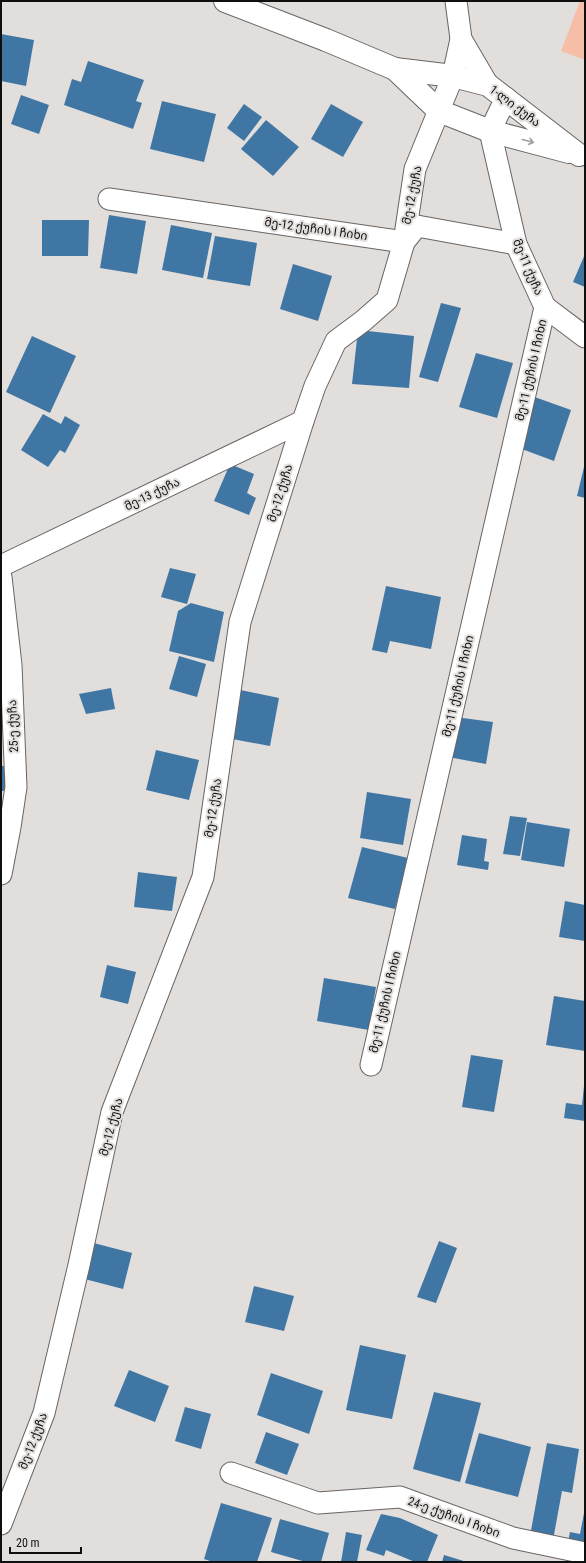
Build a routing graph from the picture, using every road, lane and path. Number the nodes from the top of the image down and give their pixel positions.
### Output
1 (225, 1) edge
2 (456, 1) edge
3 (461, 39) junction
4 (395, 69) junction
5 (453, 76) junction
6 (488, 85) junction
7 (506, 98) junction
8 (439, 110) junction
9 (490, 131) junction
10 (582, 156) edge
11 (109, 199) dead end
12 (404, 242) junction
13 (516, 244) junction
14 (545, 307) junction
15 (585, 337) edge
16 (303, 421) junction
17 (1, 566) edge
18 (1, 577) edge
19 (1, 874) edge
20 (371, 1065) dead end
21 (231, 1473) dead end
22 (1, 1524) edge
23 (585, 1553) edge

1 - 4 main road, 1-ლი ქუჩა
2 - 3 street
3 - 5 street, მე-12 ქუჩა
3 - 6 street
4 - 5 main road, 1-ლი ქუჩა
4 - 8 main road, 1-ლი ქუჩა
5 - 6 main road, 1-ლი ქუჩა
5 - 8 street, მე-12 ქუჩა
6 - 7 main road, 1-ლი ქუჩა
7 - 9 street
7 - 10 main road, 1-ლი ქუჩა
8 - 9 main road, 1-ლი ქუჩა
8 - 12 street, მე-12 ქუჩა
9 -> 10 main road, 1-ლი ქუჩა
9 - 13 street, მე-11 ქუჩა
11 - 12 street, მე-12 ქუჩის I ჩიხი
12 - 13 street
12 - 16 street, მე-12 ქუჩა
13 - 14 street, მე-11 ქუჩა
14 - 15 street, მე-11 ქუჩა
14 - 20 street, მე-11 ქუჩის I ჩიხი
16 - 17 street, მე-13 ქუჩა
16 - 22 street, მე-12 ქუჩა
18 - 19 street, 25-ე ქუჩა
21 - 23 street, 24-ე ქუჩის I ჩიხი

